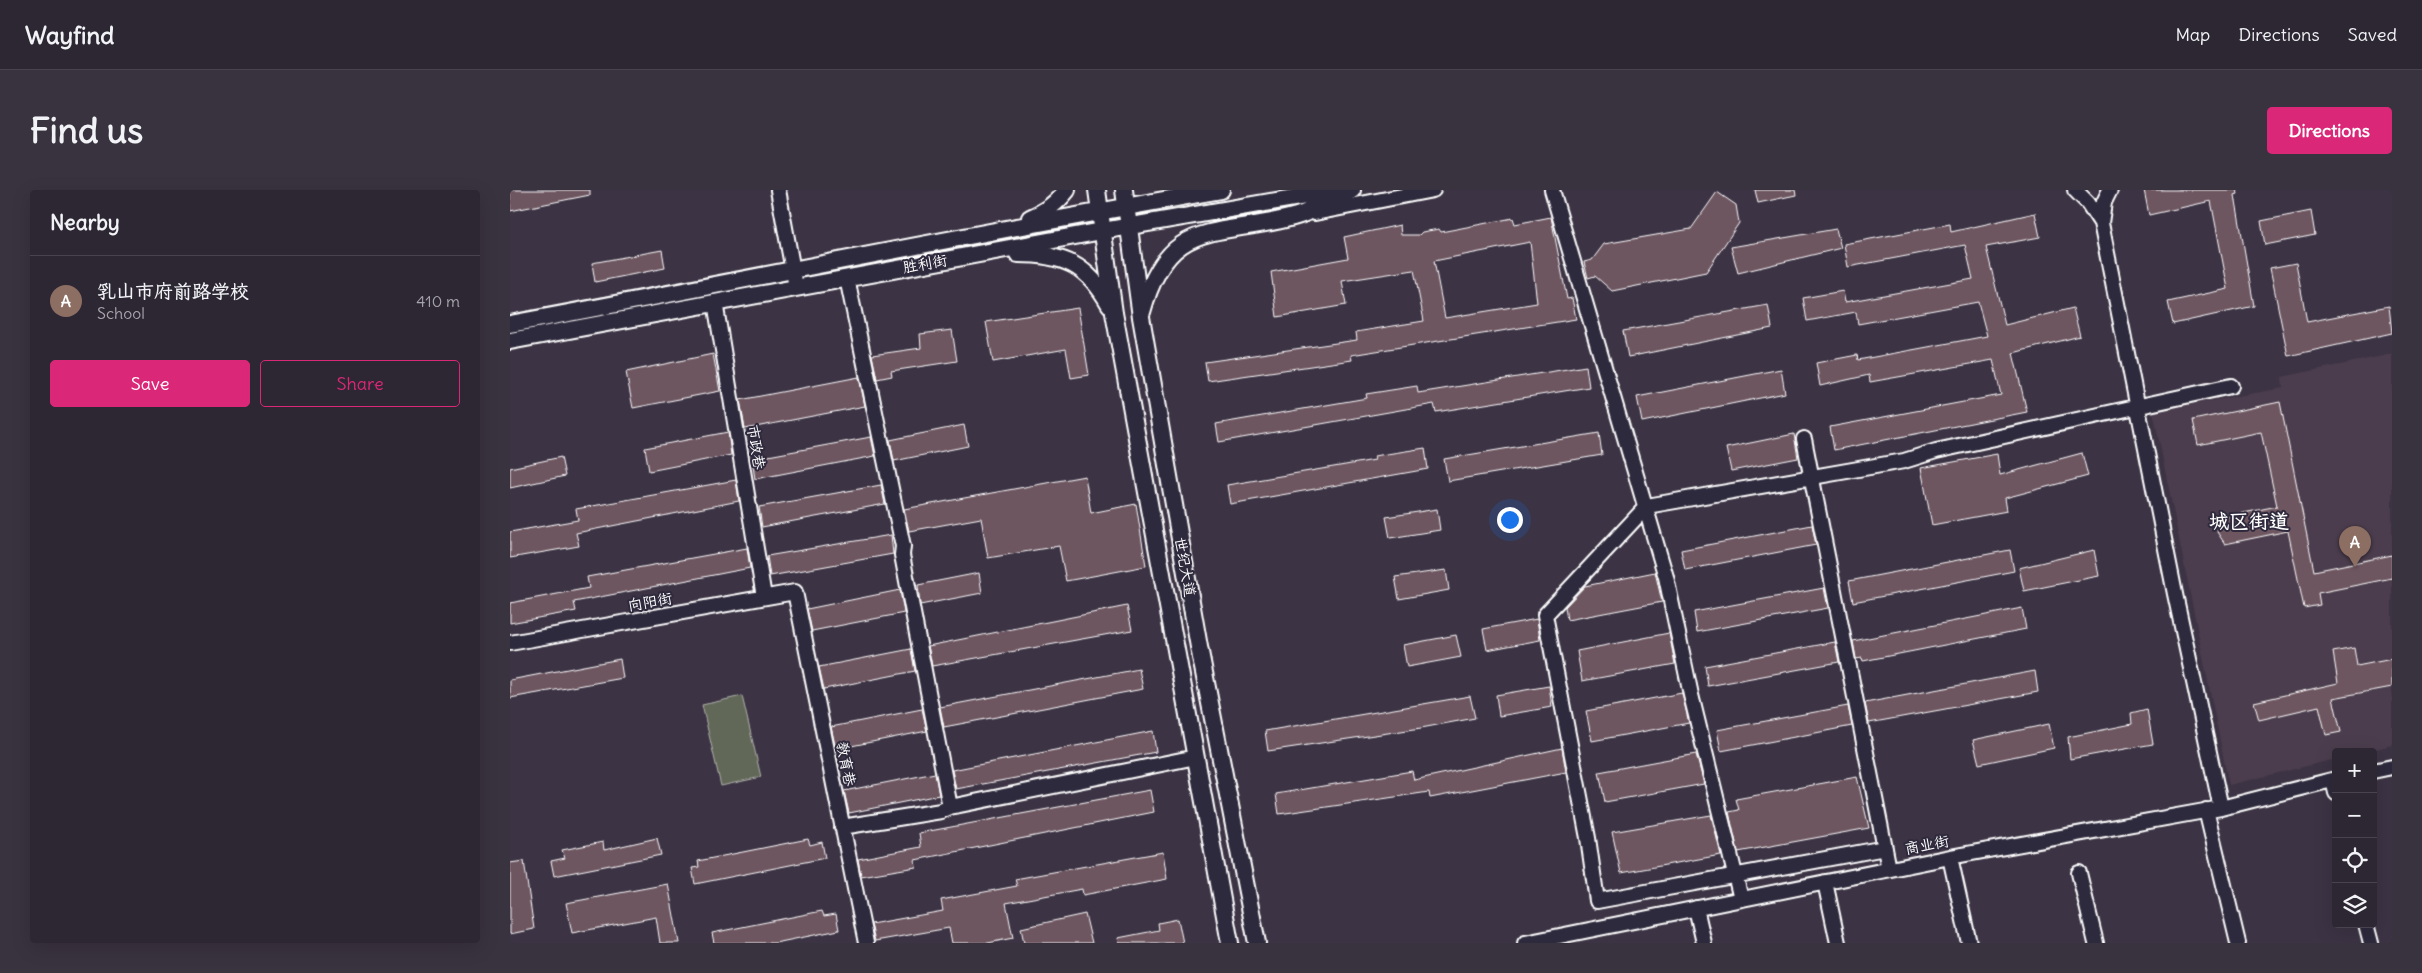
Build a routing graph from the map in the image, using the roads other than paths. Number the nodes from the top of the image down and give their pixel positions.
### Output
1 (778, 190) edge
2 (1067, 190) edge
3 (1097, 190) edge
4 (1220, 190) edge
5 (1340, 190) edge
6 (1352, 190) edge
7 (1433, 190) edge
8 (1552, 190) edge
9 (2075, 190) edge
10 (2110, 190) edge
11 (1125, 198) edge
12 (1100, 210) junction
13 (1295, 217) junction
14 (2101, 224) junction
15 (1128, 227) junction
16 (1102, 231) junction
17 (980, 234) junction
18 (983, 254) junction
19 (847, 278) junction
20 (794, 279) junction
21 (715, 302) junction
22 (1114, 313) junction
23 (1141, 317) junction
24 (510, 324) edge
25 (510, 340) edge
26 (2231, 386) dead end
27 (2138, 407) junction
28 (1804, 439) dead end
29 (1813, 478) junction
30 (1647, 506) junction
31 (795, 592) joint
32 (764, 597) junction
33 (510, 643) edge
34 (1196, 757) junction
35 (2392, 766) edge
36 (2377, 770) edge
37 (2332, 785) edge
38 (950, 806) junction
39 (2221, 808) junction
40 (2206, 810) junction
41 (842, 827) junction
42 (1885, 848) junction
43 (1950, 857) junction
44 (1889, 869) junction
45 (2079, 873) dead end
46 (1825, 882) junction
47 (1741, 899) junction
48 (1696, 908) junction
49 (1225, 919) junction
50 (2367, 928) edge
51 (1257, 942) edge
52 (866, 943) edge
53 (1219, 943) edge
54 (1230, 943) edge
55 (1525, 943) edge
56 (1704, 943) edge
57 (1838, 943) edge
58 (1969, 943) edge
59 (2096, 943) edge
60 (2238, 943) edge
61 (2371, 943) edge

1 - 20 street
2 - 17 main road
3 - 12 main road, 世纪大道
4 - 11 main road, 胜利街
5 - 15 main road, 胜利街
6 - 13 main road
7 - 13 street
8 - 30 street
9 - 14 street
10 - 14 street
11 - 12 main road, 胜利街
11 - 15 main road, 世纪大道
12 - 16 main road, 世纪大道
12 - 17 main road, 胜利街
13 - 23 main road
14 - 27 street
15 - 16 main road, 胜利街
15 - 23 main road, 世纪大道
16 - 18 main road, 胜利街
16 - 22 main road, 世纪大道
17 - 20 main road, 胜利街
18 - 19 main road, 胜利街
18 - 22 main road
19 - 20 main road, 胜利街
19 - 38 street
20 - 21 main road, 胜利街
20 - 24 main road, 胜利街
21 - 25 main road, 胜利街
21 - 32 street, 市政巷
22 - 34 main road, 世纪大道
23 - 51 main road, 世纪大道
26 - 27 street
27 - 29 street
27 - 39 street
28 - 29 street
29 - 30 street
29 - 42 street
30 - 42 street
30 - 47 street
31 - 32 street, 向阳街
31 - 41 street, 教育巷
32 - 33 street, 向阳街
34 - 38 street
34 - 49 main road, 世纪大道
35 - 36 street
37 - 39 street, 商业街
38 - 41 street
39 - 40 street, 商业街
40 - 43 street, 商业街
40 - 60 street
41 - 52 street, 教育巷
42 - 44 street
43 - 44 street, 商业街
43 - 58 street
44 - 46 street, 商业街
45 - 59 street
46 - 47 street, 商业街
46 - 57 street
47 - 48 street, 商业街
48 - 55 street, 商业街
48 - 56 street
49 - 53 main road
49 - 54 main road, 世纪大道
50 - 61 street

